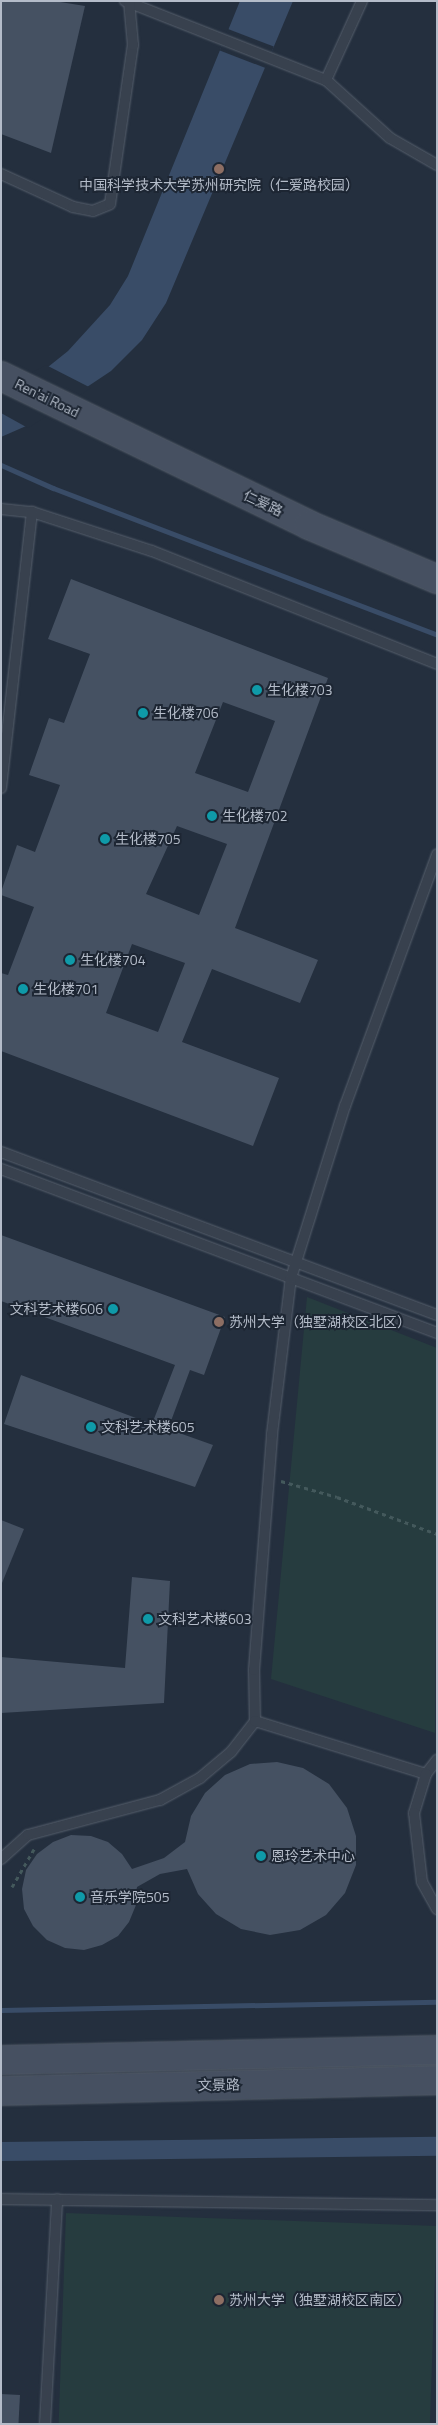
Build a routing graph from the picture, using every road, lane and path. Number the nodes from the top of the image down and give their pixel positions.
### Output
1 (362, 1) edge
2 (128, 2) edge
3 (326, 80) junction
4 (437, 165) edge
5 (1, 174) edge
6 (1, 376) edge
7 (92, 420) joint
8 (1, 508) edge
9 (32, 512) junction
10 (437, 579) edge
11 (437, 664) edge
12 (1, 788) edge
13 (437, 854) edge
14 (1, 1152) edge
15 (1, 1169) edge
16 (296, 1262) junction
17 (291, 1278) junction
18 (437, 1315) edge
19 (437, 1333) edge
20 (269, 1478) junction
21 (437, 1534) edge
22 (255, 1721) junction
23 (437, 1760) edge
24 (426, 1774) junction
25 (65, 1827) junction
26 (1, 1859) edge
27 (12, 1887) dead end
28 (437, 1909) edge
29 (437, 2050) edge
30 (1, 2060) edge
31 (437, 2080) edge
32 (1, 2090) edge
33 (1, 2199) edge
34 (58, 2199) junction
35 (437, 2205) edge
36 (45, 2424) edge

1 - 3 lane
2 - 3 lane
2 - 5 lane
3 - 4 lane
6 - 7 main road, Ren'ai Road
7 - 10 main road, 仁爱路
8 - 9 lane
9 - 11 lane
9 - 12 lane
13 - 16 lane
14 - 16 lane
15 - 17 lane
16 - 17 lane
16 - 18 lane
17 - 19 lane
17 - 20 lane
20 - 21 path
20 - 22 lane
22 - 24 lane
22 - 25 lane
23 - 24 lane
24 - 28 lane
25 - 26 lane
25 - 27 path
29 - 30 main road
31 - 32 main road, 文景路
33 - 34 lane
34 - 35 lane
34 - 36 lane

